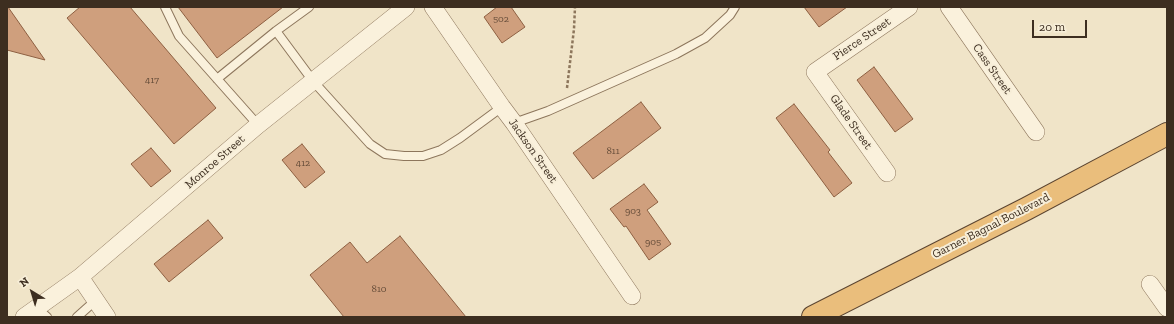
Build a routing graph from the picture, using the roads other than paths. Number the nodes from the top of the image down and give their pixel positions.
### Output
1 (165, 7) edge
2 (309, 7) edge
3 (406, 7) edge
4 (433, 7) edge
5 (735, 7) edge
6 (909, 7) edge
7 (949, 7) edge
8 (276, 30) junction
9 (815, 72) joint
10 (217, 79) junction
11 (312, 81) junction
12 (502, 107) junction
13 (514, 123) junction
14 (258, 125) junction
15 (1036, 132) dead end
16 (1167, 134) edge
17 (887, 173) dead end
18 (80, 277) junction
19 (1150, 284) dead end
20 (632, 296) dead end
21 (96, 300) junction
22 (1167, 308) edge
23 (36, 314) edge
24 (76, 317) edge
25 (107, 317) edge
26 (813, 317) edge

1 - 10 lane
2 - 8 lane
3 - 11 street, Monroe Street
4 - 12 street, Jackson Street
5 - 13 lane
6 - 9 street, Pierce Street
7 - 15 street, Cass Street
8 - 10 lane
8 - 11 lane
9 - 17 street, Glade Street
10 - 14 lane
11 - 12 lane
11 - 14 street, Monroe Street
12 - 13 street, Jackson Street
13 - 20 street, Jackson Street
14 - 18 street, Monroe Street
16 - 26 highway, Garner Bagnal Boulevard
18 - 21 street
18 - 23 street, Monroe Street
19 - 22 street
21 - 24 lane
21 - 25 street

